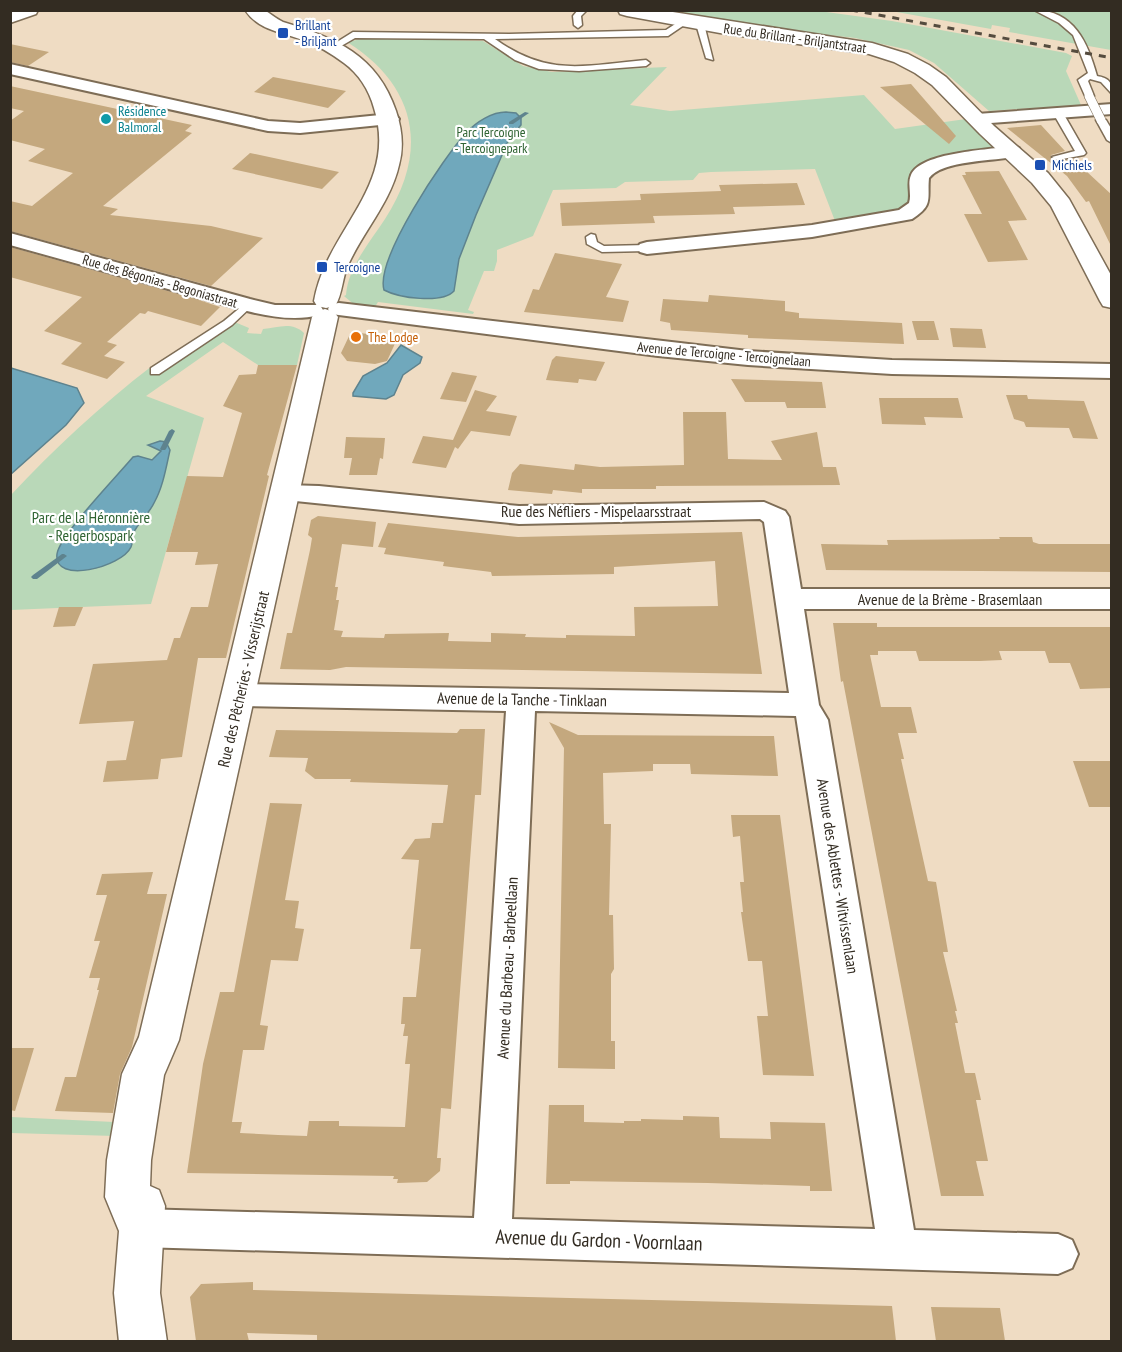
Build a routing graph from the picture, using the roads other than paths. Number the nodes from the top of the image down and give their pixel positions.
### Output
1 (16, 10) edge
2 (29, 10) edge
3 (254, 10) edge
4 (270, 10) edge
5 (583, 10) edge
6 (627, 10) edge
7 (1038, 10) edge
8 (1068, 11) edge
9 (10, 13) edge
10 (10, 18) edge
11 (693, 23) junction
12 (578, 25) dead end
13 (290, 28) junction
14 (1076, 30) junction
15 (487, 37) junction
16 (333, 47) junction
17 (710, 58) dead end
18 (646, 63) dead end
19 (10, 69) edge
20 (1093, 76) junction
21 (1109, 87) edge
22 (1058, 113) junction
23 (1106, 115) edge
24 (390, 119) junction
25 (977, 119) junction
26 (1112, 140) edge
27 (1012, 153) junction
28 (1057, 157) dead end
29 (591, 237) dead end
30 (10, 239) edge
31 (647, 248) joint
32 (1112, 301) edge
33 (247, 305) junction
34 (325, 309) junction
35 (155, 371) dead end
36 (1112, 372) edge
37 (285, 493) junction
38 (764, 511) joint
39 (789, 599) junction
40 (1112, 599) edge
41 (239, 695) junction
42 (521, 699) junction
43 (805, 705) junction
44 (140, 1228) junction
45 (492, 1237) junction
46 (898, 1250) junction
47 (1058, 1254) dead end
48 (143, 1341) edge

1 - 9 street
2 - 10 street
3 - 13 street
4 - 13 street
5 - 12 lane
6 - 11 street, Rue du Brillant - Briljantstraat
7 - 14 lane
8 - 14 lane
11 - 15 lane
11 - 17 lane
11 - 25 street, Rue du Brillant - Briljantstraat
13 - 16 street
14 - 20 lane
15 - 16 lane
15 - 18 lane
16 - 24 street
19 - 24 street
20 - 21 lane
20 - 23 lane, bridge
22 - 23 street
22 - 25 street
22 - 28 lane
23 - 26 lane
24 - 34 street, Rue des Pêcheries - Visserijstraat
25 - 27 street, Rue du Brillant - Briljantstraat
27 - 31 street
27 - 32 street, Rue du Brillant - Briljantstraat
29 - 31 lane
30 - 33 street, Rue des Bégonias - Begoniastraat
33 - 34 street, Rue des Bégonias - Begoniastraat
33 - 35 lane
34 - 36 street, Avenue de Tercoigne - Tercoignelaan
34 - 37 street, Rue des Pêcheries - Visserijstraat
37 - 38 street, Rue des Néfliers - Mispelaarsstraat
37 - 41 street, Rue des Pêcheries - Visserijstraat
38 - 39 street, Avenue des Ablettes - Witvissenlaan
39 - 40 street, Avenue de la Brème - Brasemlaan
39 - 43 street, Avenue des Ablettes - Witvissenlaan
41 - 42 street, Avenue de la Tanche - Tinklaan
41 - 44 street, Rue des Pêcheries - Visserijstraat
42 - 43 street, Avenue de la Tanche - Tinklaan
42 - 45 street, Avenue du Barbeau - Barbeellaan
43 - 46 street, Avenue des Ablettes - Witvissenlaan
44 - 45 street, Avenue du Gardon - Voornlaan
44 - 48 street, Rue des Pêcheries - Visserijstraat
45 - 46 street, Avenue du Gardon - Voornlaan
46 - 47 street, Avenue du Gardon - Voornlaan

